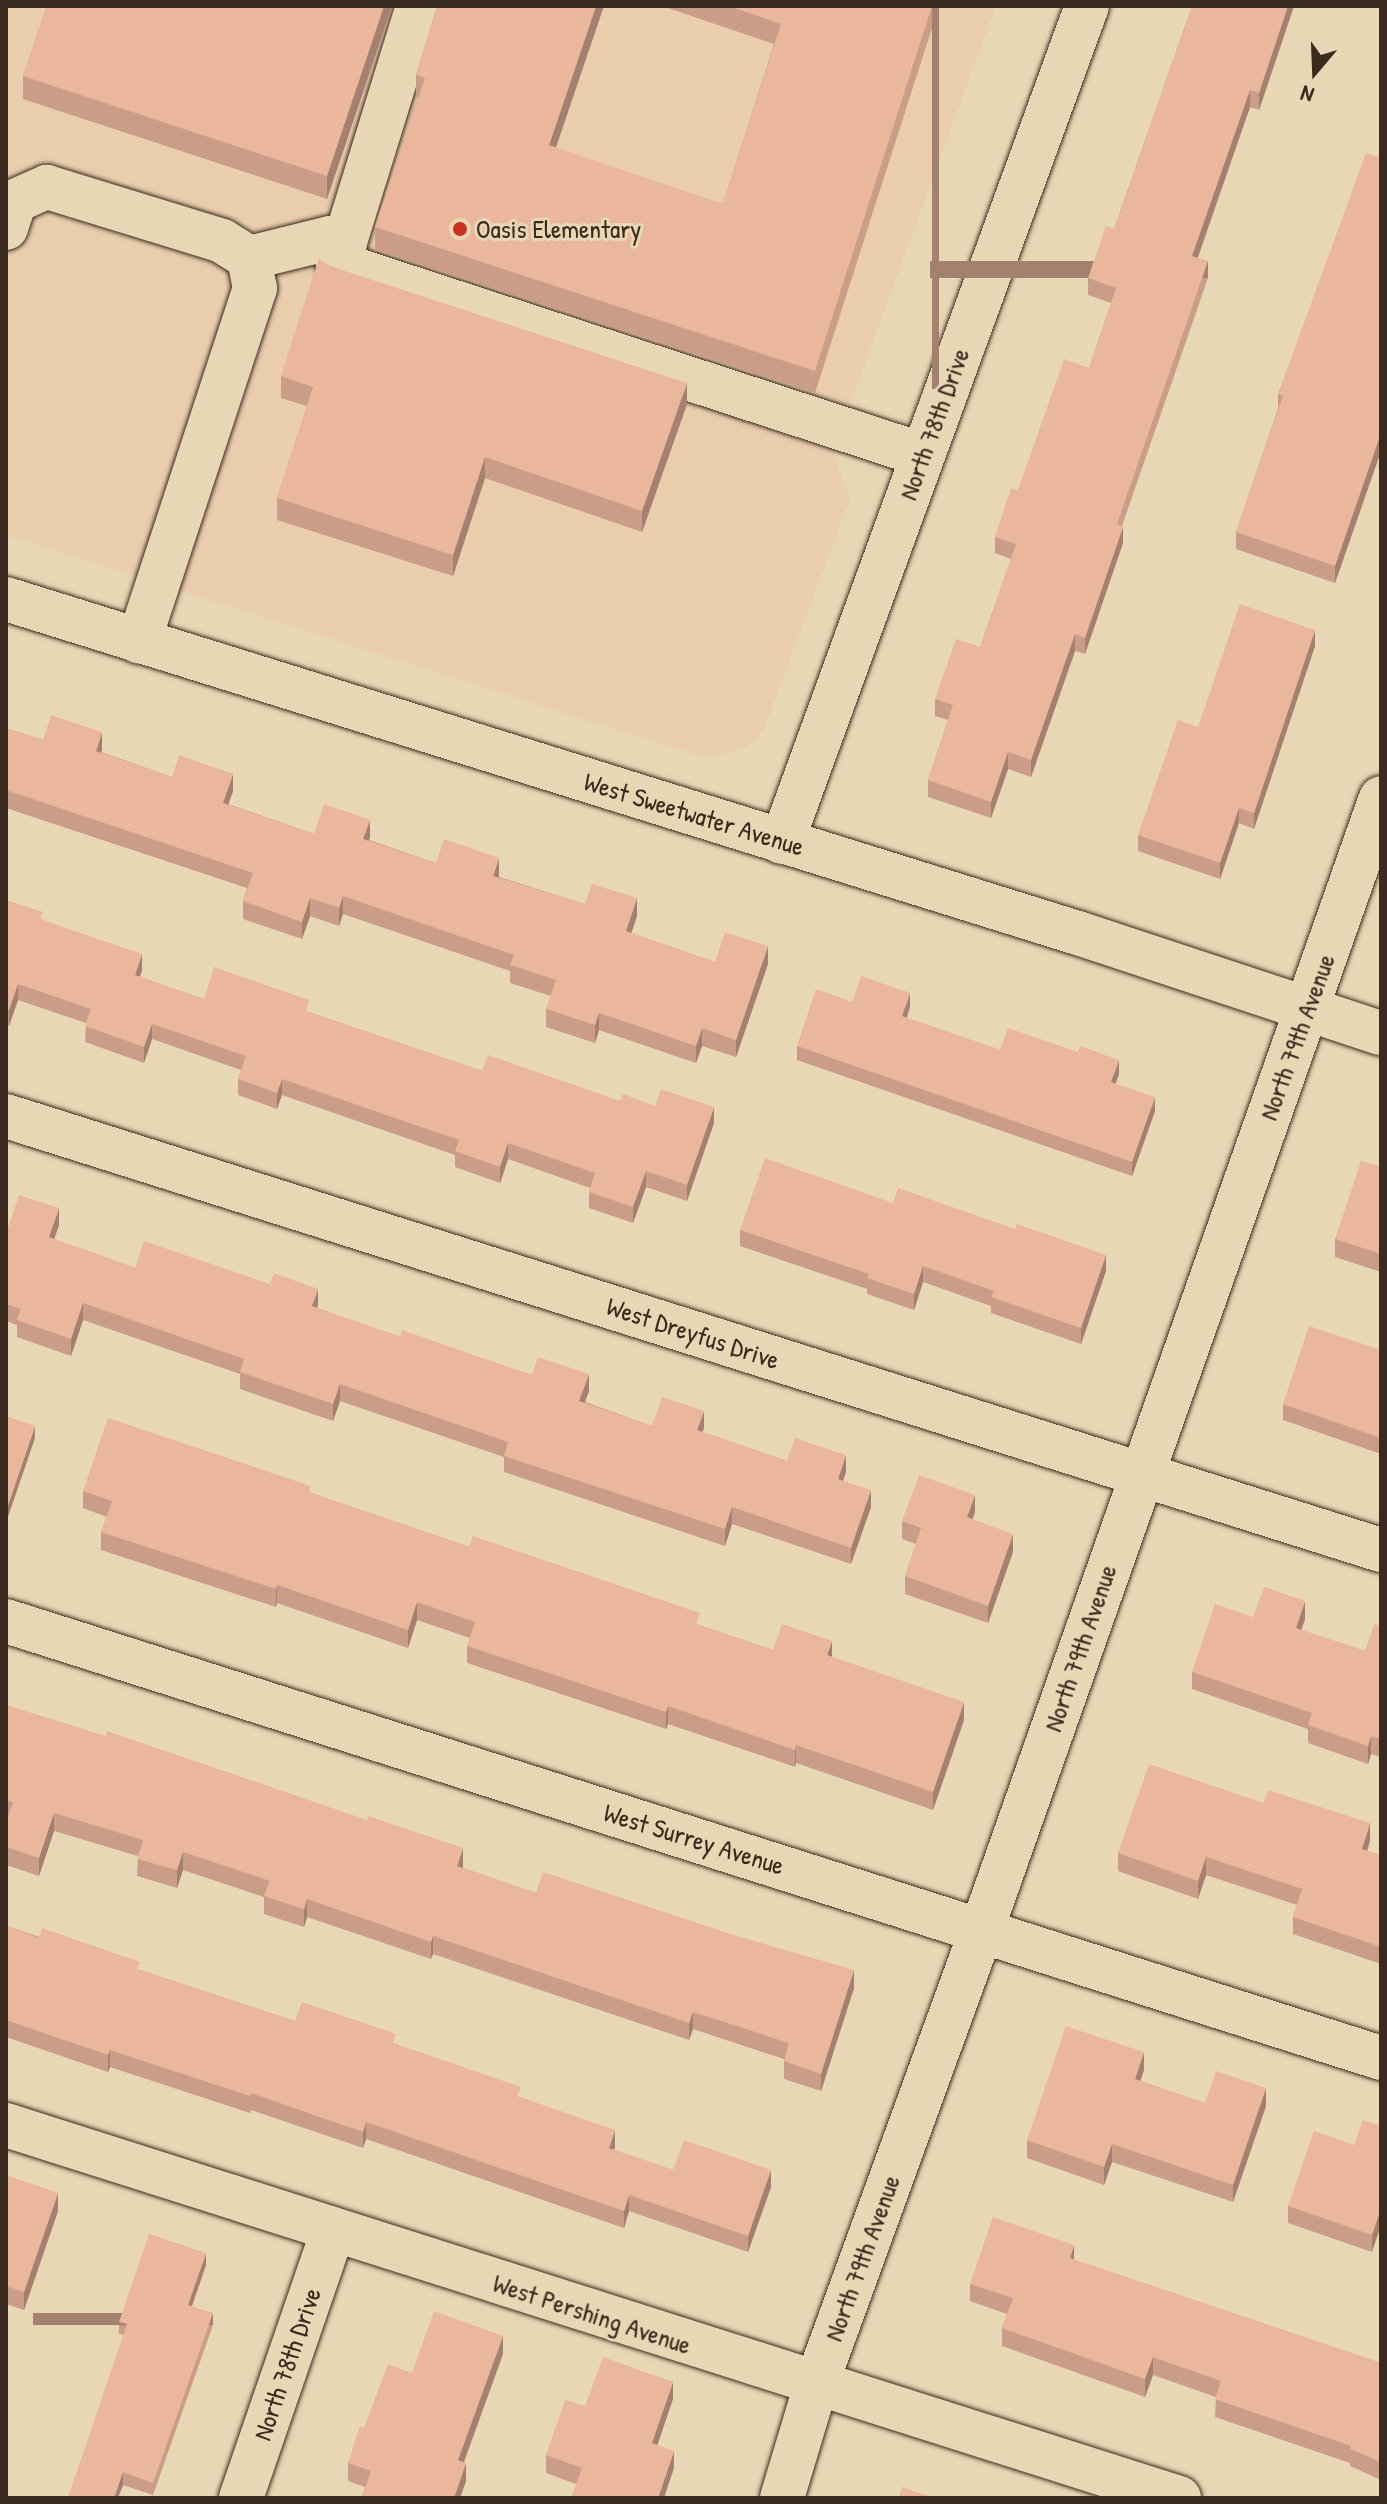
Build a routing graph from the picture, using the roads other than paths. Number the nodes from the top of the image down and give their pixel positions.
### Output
1 (418, 6) edge
2 (1087, 6) edge
3 (9, 203) edge
4 (345, 244) junction
5 (249, 258) junction
6 (923, 455) junction
7 (6, 599) edge
8 (139, 641) junction
9 (1381, 798) edge
10 (782, 842) junction
11 (1307, 1010) junction
12 (1381, 1033) edge
13 (6, 1116) edge
14 (1141, 1475) junction
15 (1381, 1550) edge
16 (6, 1621) edge
17 (982, 1929) junction
18 (1381, 2058) edge
19 (6, 2125) edge
20 (333, 2231) junction
21 (816, 2385) junction
22 (241, 2498) edge
23 (782, 2498) edge
24 (1179, 2498) edge

1 - 4 street
2 - 6 street, North 78th Drive
3 - 5 street
4 - 5 street
4 - 6 street
5 - 8 street
6 - 10 street, North 78th Drive
7 - 8 street, West Sweetwater Avenue
8 - 10 street, West Sweetwater Avenue
9 - 11 street, North 79th Avenue
10 - 11 street, West Sweetwater Avenue
11 - 12 street, West Sweetwater Avenue
11 - 14 street, North 79th Avenue
13 - 14 street, West Dreyfus Drive
14 - 15 street, West Dreyfus Drive
14 - 17 street, North 79th Avenue
16 - 17 street, West Surrey Avenue
17 - 18 street, West Surrey Avenue
17 - 21 street, North 79th Avenue
19 - 20 street, West Pershing Avenue
20 - 21 street, West Pershing Avenue
20 - 22 street, North 78th Drive
21 - 23 street, North 79th Avenue
21 - 24 street, West Pershing Avenue

